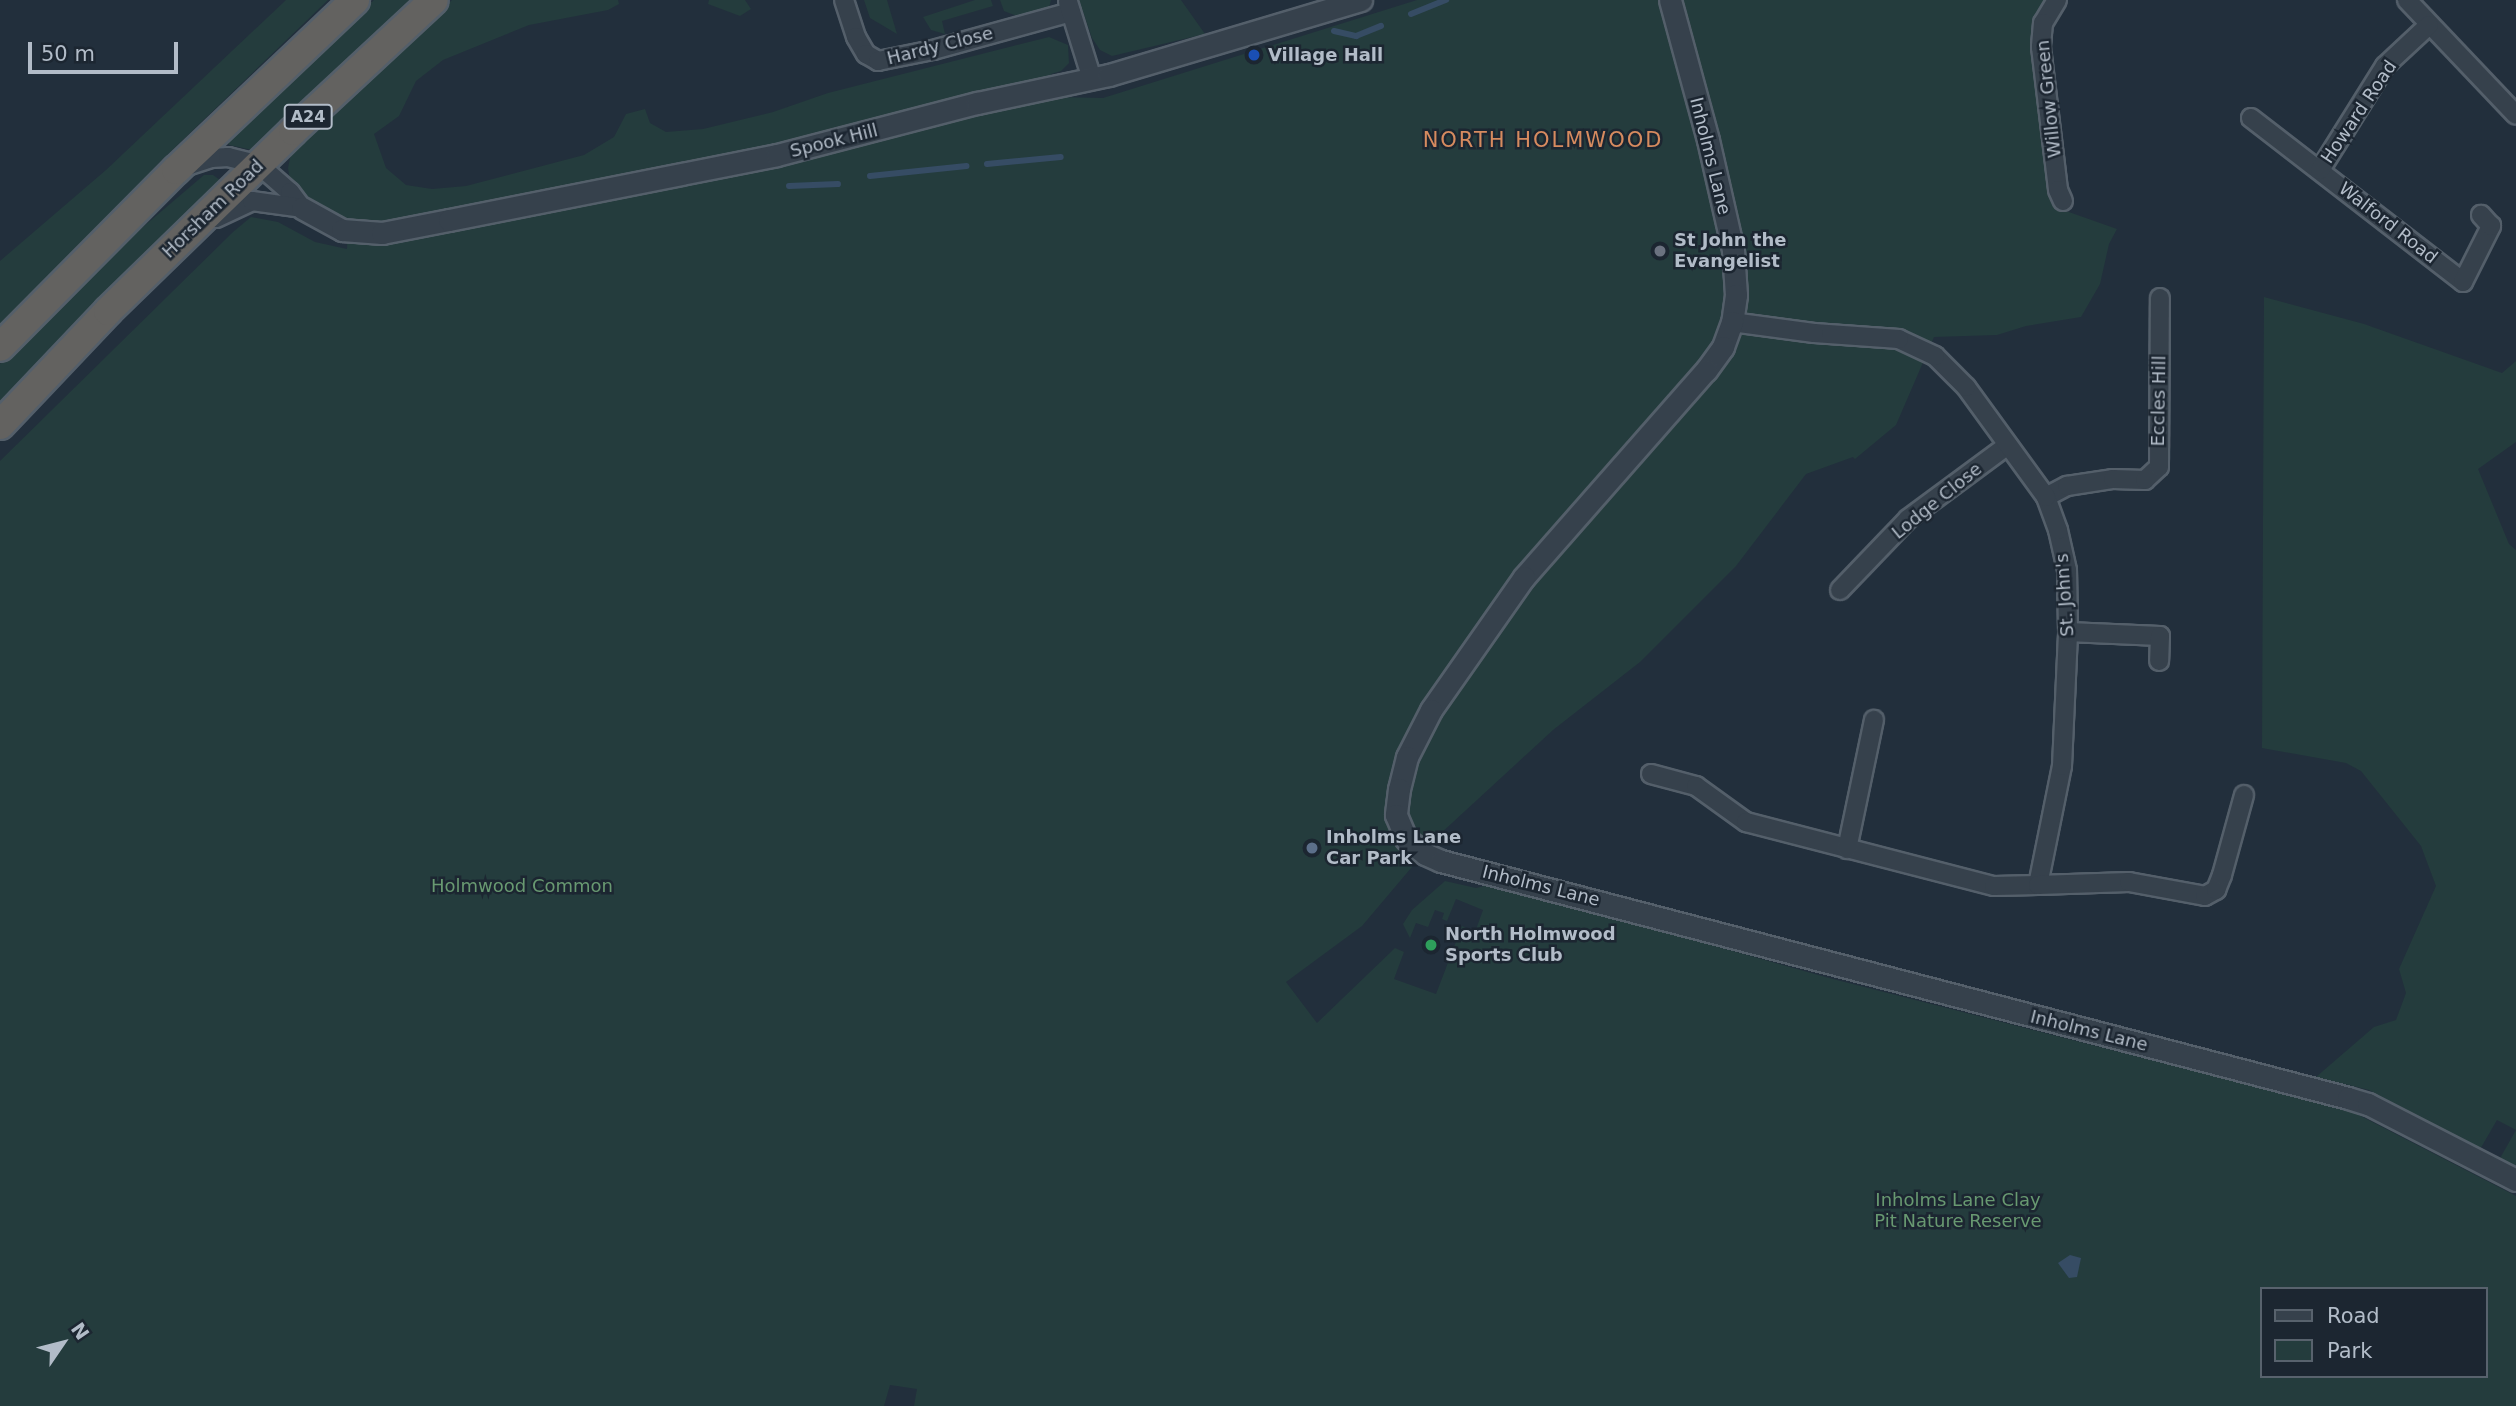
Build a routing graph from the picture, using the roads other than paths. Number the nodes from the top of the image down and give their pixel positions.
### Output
1 (355, 0) edge
2 (434, 0) edge
3 (844, 0) edge
4 (1361, 0) edge
5 (1670, 0) edge
6 (2057, 0) edge
7 (2407, 0) edge
8 (1070, 6) edge
9 (2429, 25) junction
10 (1092, 79) junction
11 (2516, 116) edge
12 (2251, 118) dead end
13 (258, 164) junction
14 (176, 170) junction
15 (2320, 170) junction
16 (2063, 201) dead end
17 (302, 208) junction
18 (2481, 215) dead end
19 (185, 236) junction
20 (2160, 298) dead end
21 (1732, 322) junction
22 (0, 347) edge
23 (0, 425) edge
24 (2008, 445) junction
25 (2046, 497) junction
26 (1840, 590) dead end
27 (2068, 632) junction
28 (2159, 661) dead end
29 (1874, 720) dead end
30 (1651, 774) dead end
31 (2244, 795) dead end
32 (1847, 849) junction
33 (2038, 885) junction
34 (2516, 1180) edge

1 - 14 highway
2 - 13 highway, Horsham Road / A24
3 - 8 street, Hardy Close
4 - 10 street, Spook Hill
5 - 21 street, Inholms Lane
6 - 16 street, Willow Green
7 - 9 street
8 - 10 street
9 - 11 street
9 - 15 street, Howard Road
10 - 17 street, Spook Hill
12 - 15 street, Walford Road
13 - 14 street
13 - 17 street, Spook Hill
13 - 19 highway, Horsham Road / A24
14 - 22 highway
15 - 18 street, Walford Road
17 - 19 street, Spook Hill
19 - 23 highway, Horsham Road / A24
20 - 25 street, Eccles Hill
21 - 24 street, St. John's
21 - 34 street, Inholms Lane
24 - 25 street, St. John's
24 - 26 street, Lodge Close
25 - 27 street, St. John's
27 - 28 street
27 - 33 street, St. John's
29 - 32 street
30 - 32 street
31 - 33 street
32 - 33 street

